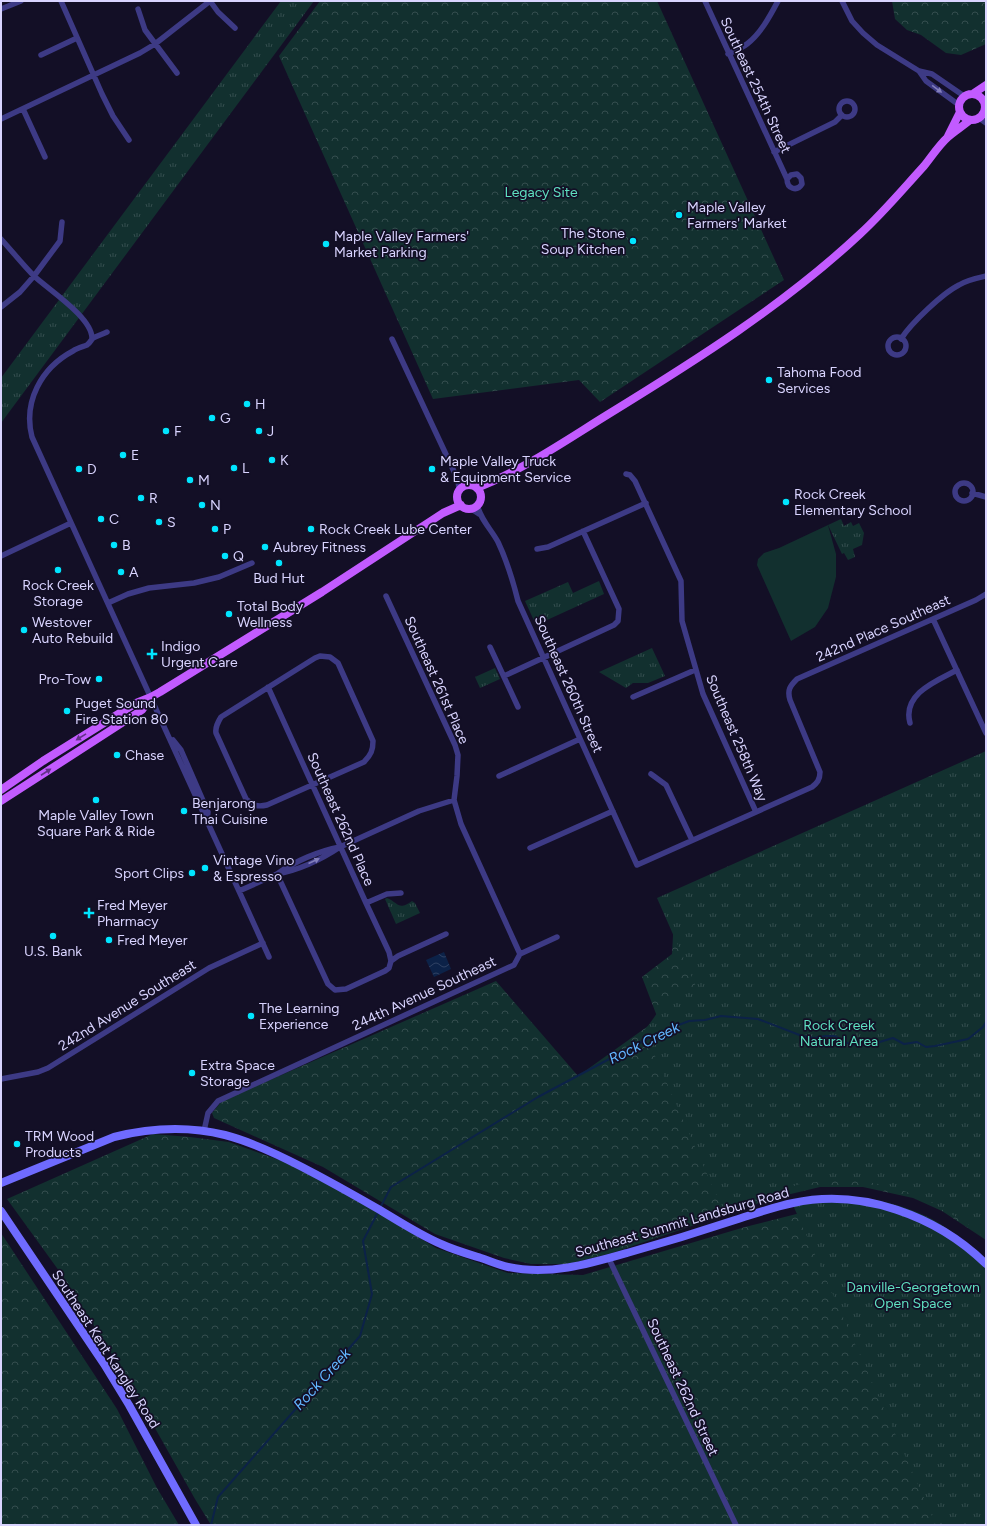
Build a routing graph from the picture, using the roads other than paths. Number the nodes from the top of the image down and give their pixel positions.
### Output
1 (21, 1) edge
2 (61, 1) edge
3 (210, 1) edge
4 (705, 1) edge
5 (778, 1) edge
6 (842, 1) edge
7 (1, 9) edge
8 (138, 9) dead end
9 (235, 28) dead end
10 (77, 38) junction
11 (155, 44) junction
12 (728, 54) junction
13 (41, 55) dead end
14 (919, 71) junction
15 (177, 73) dead end
16 (94, 76) junction
17 (986, 85) edge
18 (974, 93) junction
19 (964, 96) junction
20 (984, 96) edge
21 (959, 108) junction
22 (23, 109) junction
23 (985, 111) edge
24 (842, 115) dead end
25 (1, 119) edge
26 (970, 120) junction
27 (982, 121) edge
28 (947, 138) junction
29 (129, 140) dead end
30 (774, 152) junction
31 (45, 157) dead end
32 (787, 179) dead end
33 (62, 222) dead end
34 (1, 239) edge
35 (34, 276) junction
36 (986, 276) edge
37 (1, 306) edge
38 (108, 332) dead end
39 (92, 339) junction
40 (392, 339) dead end
41 (901, 339) dead end
42 (626, 474) dead end
43 (462, 488) junction
44 (478, 491) junction
45 (972, 493) dead end
46 (986, 497) edge
47 (459, 503) junction
48 (646, 503) junction
49 (474, 506) junction
50 (71, 523) junction
51 (583, 531) junction
52 (538, 549) dead end
53 (1, 556) edge
54 (252, 563) dead end
55 (986, 594) edge
56 (386, 596) dead end
57 (108, 603) junction
58 (933, 619) junction
59 (490, 646) dead end
60 (544, 658) junction
61 (695, 670) junction
62 (957, 670) junction
63 (504, 676) junction
64 (268, 687) junction
65 (633, 696) dead end
66 (151, 697) junction
67 (518, 707) dead end
68 (910, 723) dead end
69 (986, 733) edge
70 (580, 739) junction
71 (26, 773) junction
72 (652, 774) dead end
73 (499, 776) dead end
74 (312, 785) junction
75 (1, 790) edge
76 (1, 795) edge
77 (1, 800) edge
78 (454, 800) junction
79 (613, 811) junction
80 (756, 812) junction
81 (692, 840) junction
82 (340, 847) junction
83 (530, 848) dead end
84 (277, 874) junction
85 (238, 892) junction
86 (401, 893) dead end
87 (366, 903) junction
88 (446, 934) dead end
89 (557, 937) dead end
90 (263, 943) junction
91 (520, 954) junction
92 (269, 957) dead end
93 (391, 961) junction
94 (1, 1079) edge
95 (204, 1131) junction
96 (1, 1183) edge
97 (1, 1211) edge
98 (609, 1259) junction
99 (986, 1264) edge
100 (196, 1525) edge
101 (736, 1525) edge

1 - 7 street
2 - 10 street
3 - 9 street
3 - 11 street
4 - 12 street, Southeast 254th Street
5 - 12 street
6 - 14 street
8 - 11 street
10 - 13 street
10 - 16 street
11 - 15 street
11 - 16 street
12 - 30 street, Southeast 254th Street
14 - 19 street
14 -> 21 street
16 - 22 street
16 - 29 street
17 - 18 main road
18 - 19 main road
18 - 20 main road
19 - 21 main road
20 - 23 main road
21 - 26 main road
21 - 28 main road
22 - 25 street
22 - 31 street
23 - 27 main road
24 - 30 street
26 - 27 main road
26 - 28 main road
28 - 44 main road
30 - 32 street, Southeast 254th Street
33 - 35 street
34 - 35 street
35 - 37 street
35 - 39 street
36 - 41 street
38 - 39 street
39 - 50 street
40 - 43 street
42 - 48 street, Southeast 258th Way
43 - 44 main road
43 - 47 main road
44 - 49 main road
45 - 46 street
47 - 49 main road
47 - 66 main road
48 - 51 street
48 - 61 street, Southeast 258th Way
49 - 60 street, Southeast 260th Street
50 - 53 street
50 - 57 street
51 - 52 street
51 - 60 street
54 - 57 street
55 - 58 street, 242nd Place Southeast
56 - 78 street, Southeast 261st Place
57 - 66 street
58 - 62 street
58 - 80 street, 242nd Place Southeast
59 - 63 street
60 - 63 street
60 - 70 street, Southeast 260th Street
61 - 65 street
61 - 80 street, Southeast 258th Way
62 - 68 street
62 - 69 street
63 - 67 street
64 - 74 street, Southeast 262nd Place
64 - 74 street
64 - 74 street
66 -> 71 main road
77 -> 66 main road
66 - 85 street
70 - 73 street
70 - 79 street, Southeast 260th Street
71 - 75 main road
71 - 76 main road
72 - 81 street
74 - 82 street, Southeast 262nd Place
78 - 82 street
78 - 91 street, Southeast 261st Place
79 - 81 street, Southeast 260th Street
79 - 83 street
80 - 81 street
82 - 84 street
82 - 87 street, Southeast 262nd Place
84 - 85 street
84 - 93 street
85 - 90 street
86 - 87 street
87 - 93 street, Southeast 262nd Place
88 - 93 street
89 - 91 street, 244th Avenue Southeast
90 - 92 street
90 - 94 street, 242nd Avenue Southeast
91 - 95 street, 244th Avenue Southeast
95 - 96 street, Southeast Summit Landsburg Road
95 - 98 street, Southeast Summit Landsburg Road
97 - 100 street, Southeast Kent Kangley Road
98 - 99 street, Southeast Summit Landsburg Road
98 - 101 street, Southeast 262nd Street

